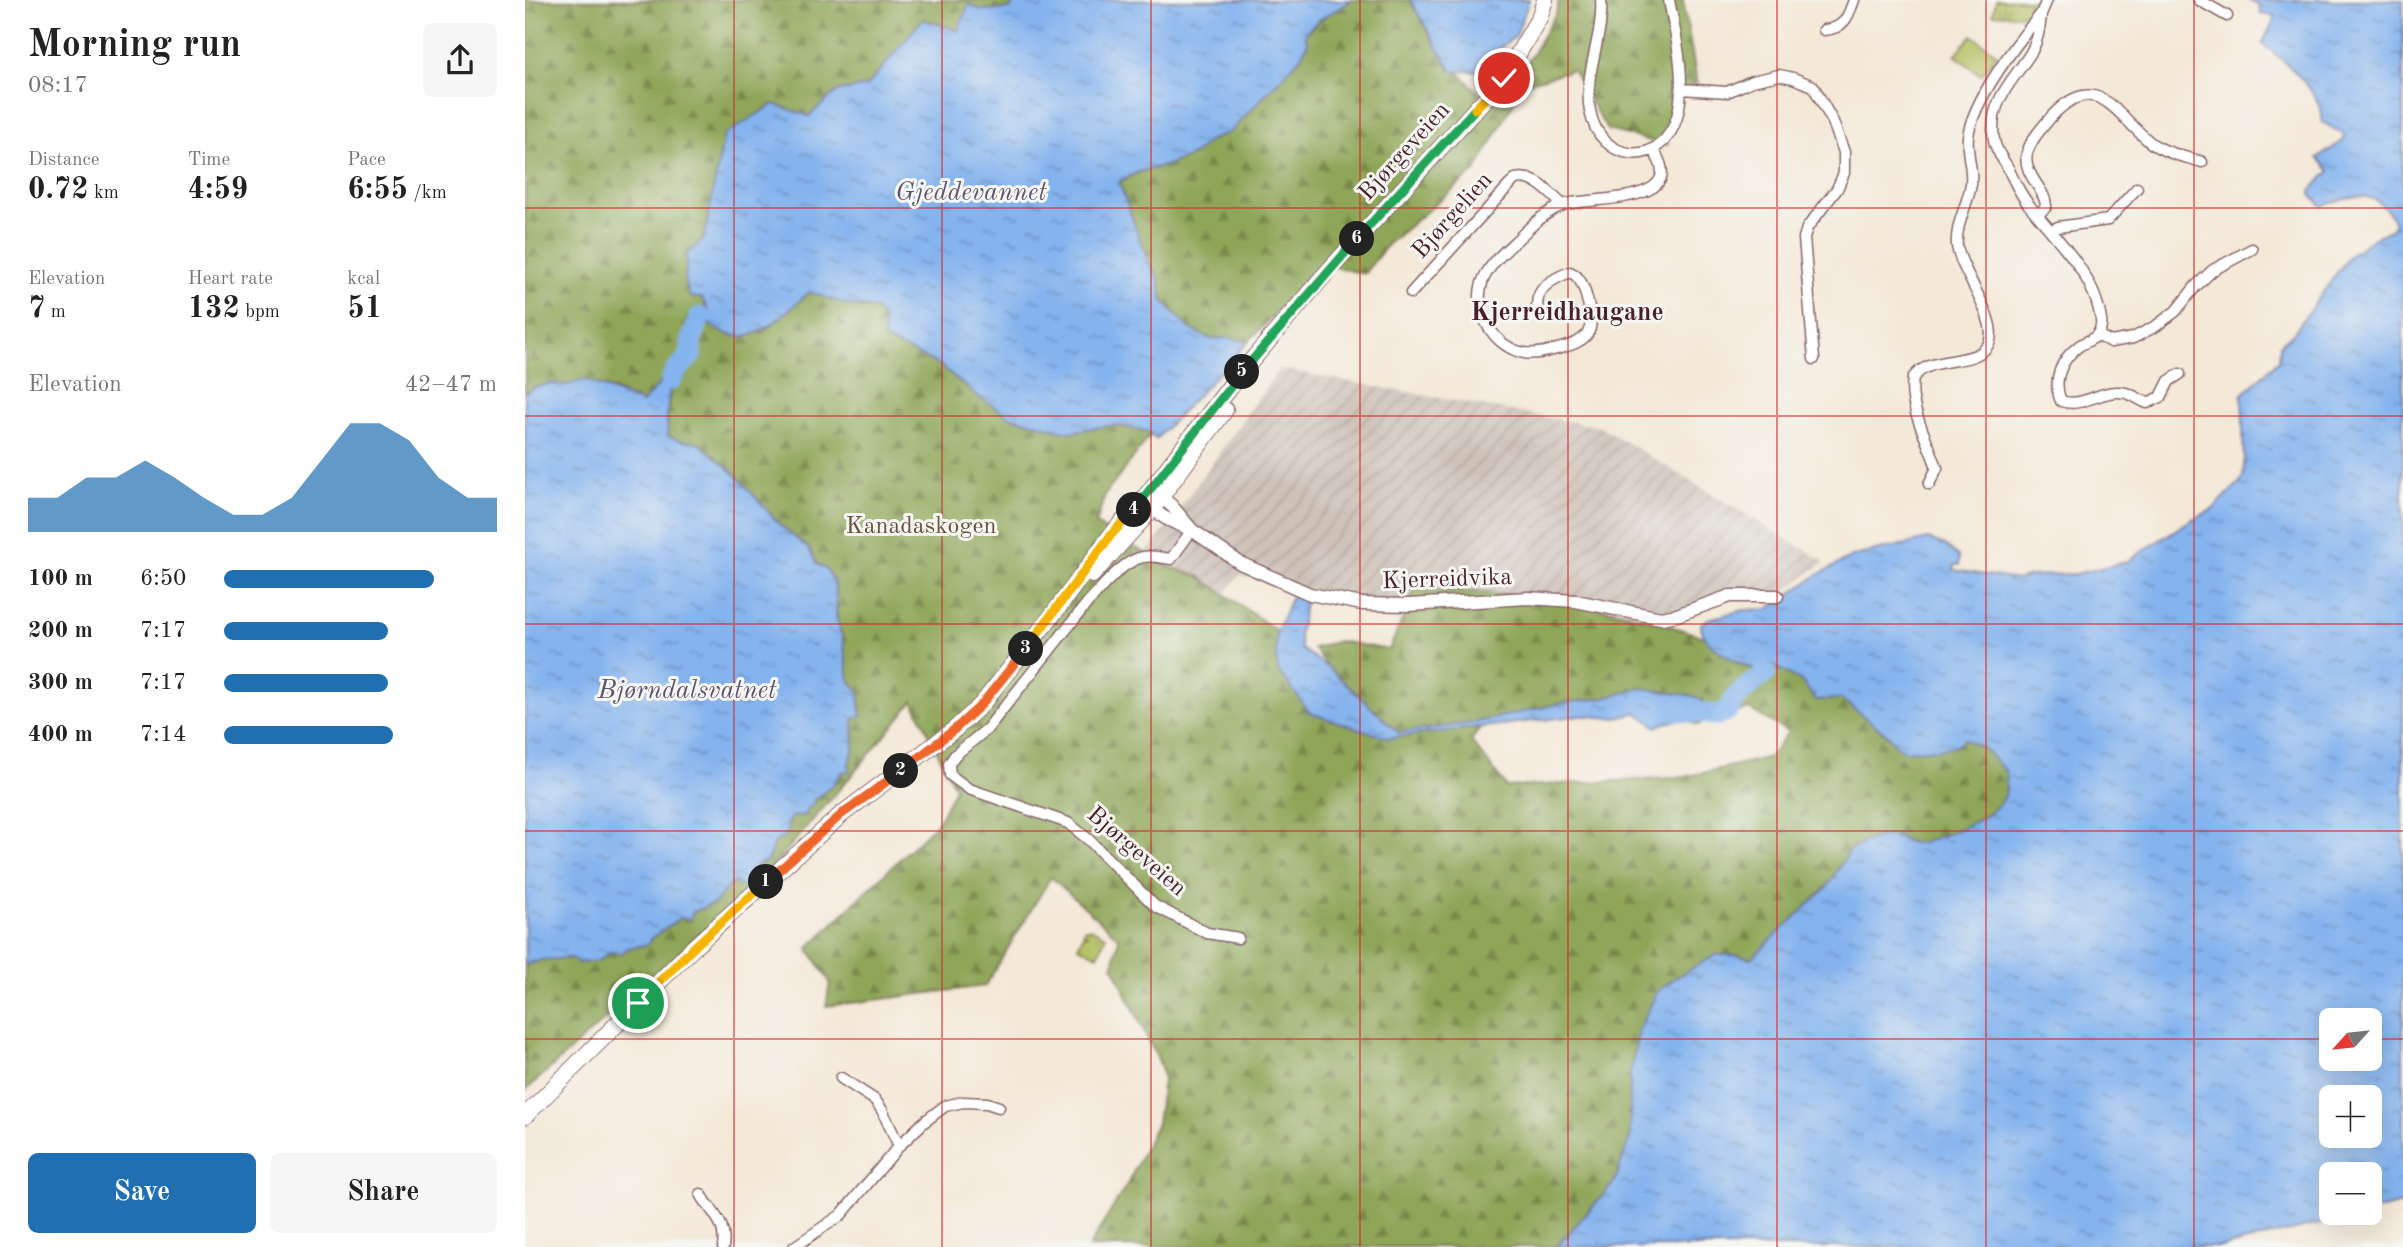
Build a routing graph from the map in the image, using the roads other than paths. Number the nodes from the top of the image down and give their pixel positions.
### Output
1 (1545, 0) edge
2 (1669, 0) edge
3 (1854, 0) edge
4 (2047, 0) edge
5 (2199, 0) edge
6 (1599, 2) edge
7 (2041, 14) junction
8 (2227, 16) dead end
9 (1823, 30) dead end
10 (1681, 89) junction
11 (1652, 149) junction
12 (2202, 162) dead end
13 (2137, 188) dead end
14 (1563, 205) junction
15 (2037, 215) junction
16 (2051, 231) junction
17 (2252, 249) dead end
18 (1411, 293) dead end
19 (1538, 311) dead end
20 (2098, 335) junction
21 (1814, 359) dead end
22 (2181, 374) dead end
23 (1929, 484) dead end
24 (1153, 501) junction
25 (1192, 530) junction
26 (1777, 596) dead end
27 (1238, 938) dead end
28 (841, 1078) dead end
29 (999, 1107) dead end
30 (525, 1116) edge
31 (899, 1146) junction
32 (701, 1194) dead end
33 (723, 1247) edge
34 (794, 1247) edge

1 - 24 main road, Bjørgeveien
2 - 10 street
3 - 9 street
4 - 7 street
5 - 8 street
6 - 11 street
7 - 15 street
7 - 23 street
10 - 11 street
10 - 21 street
11 - 14 street
12 - 15 street
13 - 16 street
14 - 18 street, Bjørgelien
14 - 19 street
15 - 16 street
16 - 20 street
17 - 20 street
20 - 22 street
24 - 25 street, Kjerreidvika
24 - 30 main road, Bjørgeveien
25 - 26 street, Kjerreidvika
25 - 27 street, Bjørgeveien
28 - 31 street
29 - 31 street
31 - 34 street
32 - 33 street

